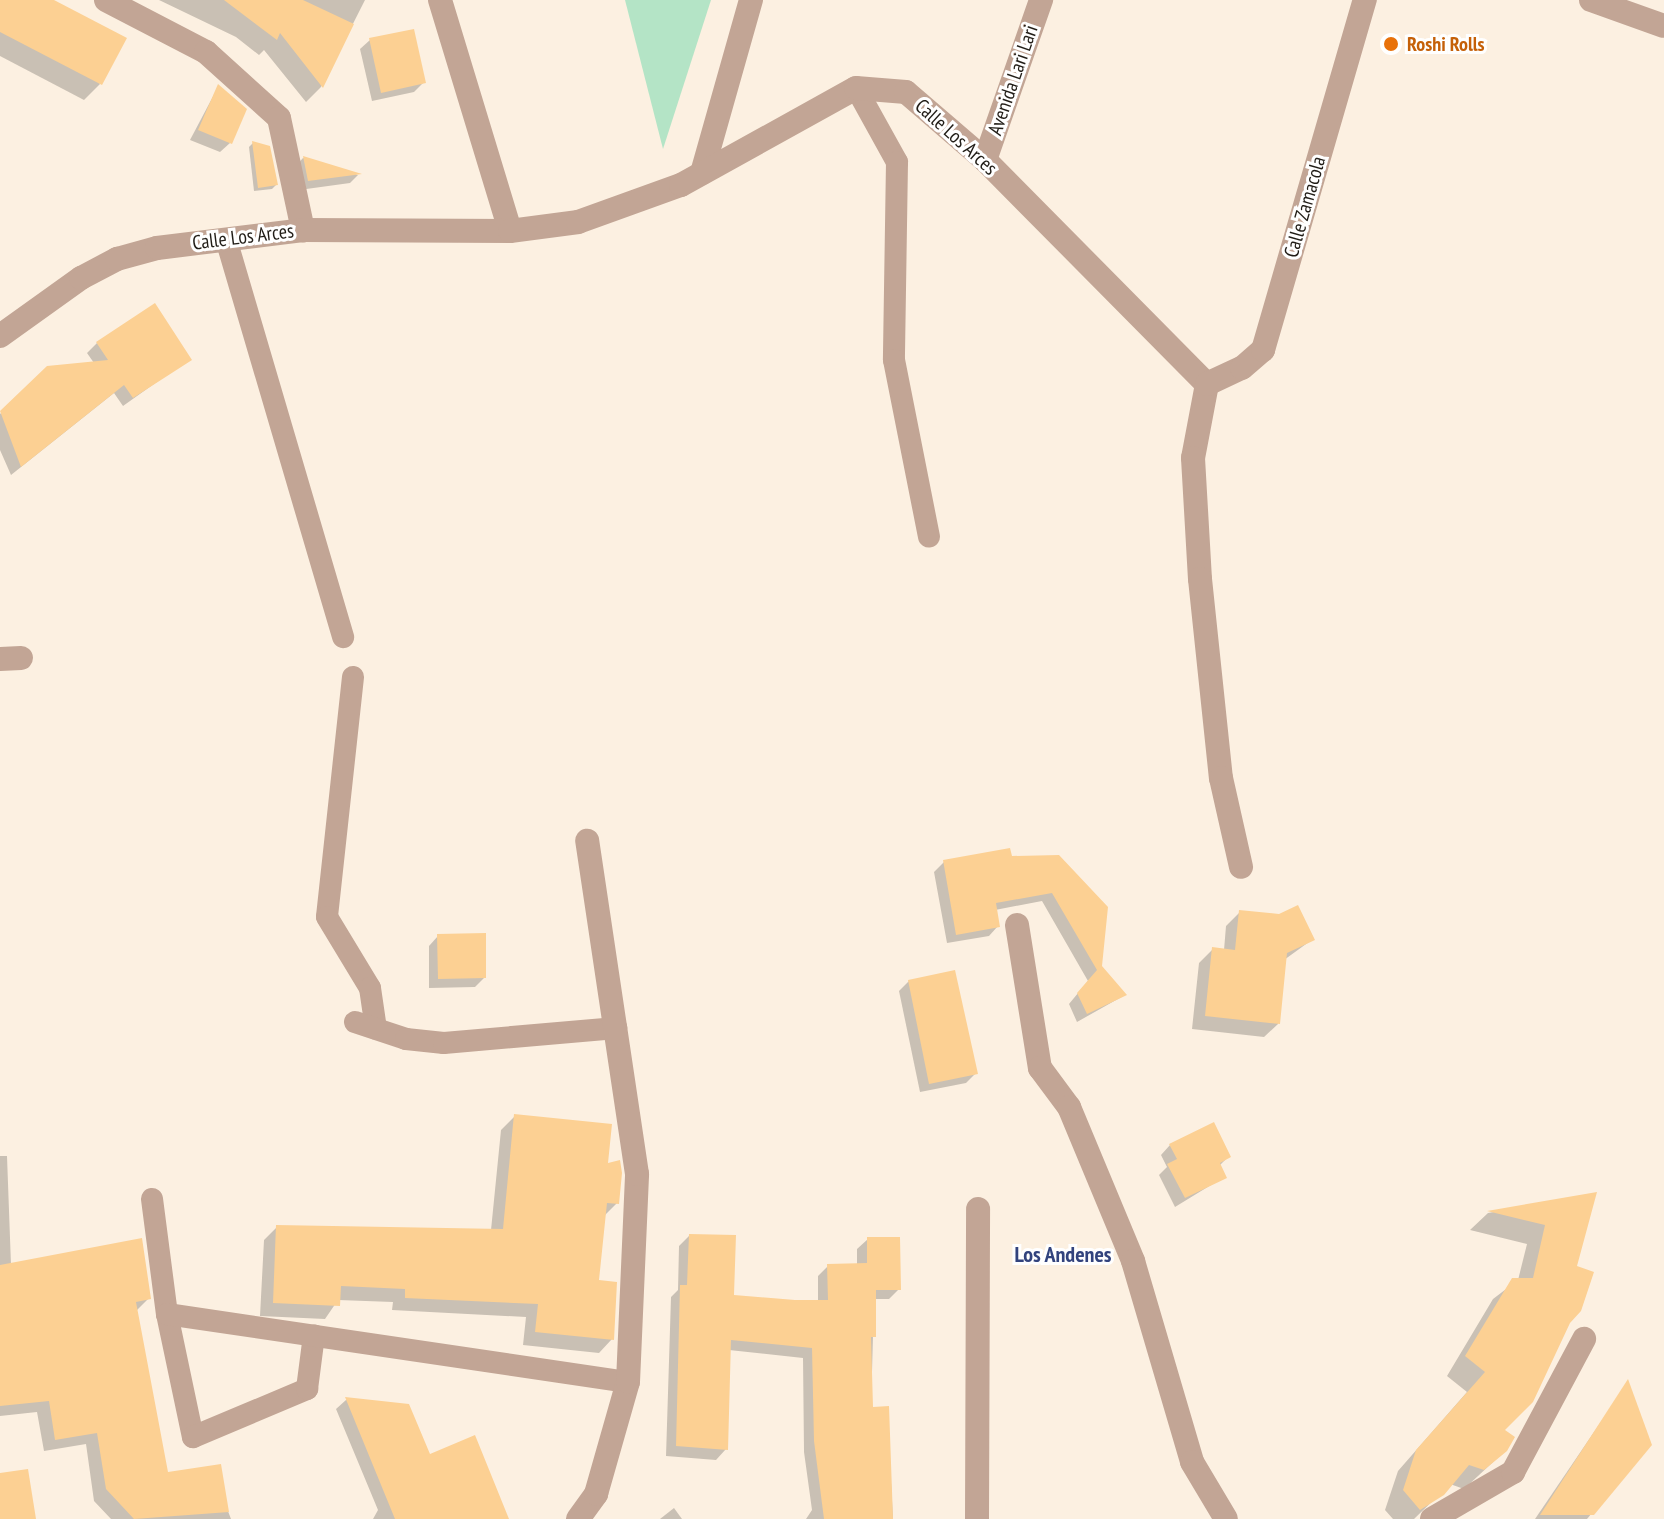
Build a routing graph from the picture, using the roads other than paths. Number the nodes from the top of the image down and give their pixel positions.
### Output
1 (106, 0) edge
2 (440, 0) edge
3 (751, 0) edge
4 (1041, 0) edge
5 (1365, 0) edge
6 (1591, 0) edge
7 (1622, 5) edge
8 (1664, 26) edge
9 (856, 88) junction
10 (985, 160) junction
11 (702, 173) junction
12 (303, 230) junction
13 (510, 231) junction
14 (226, 239) junction
15 (0, 336) edge
16 (1207, 384) junction
17 (929, 537) dead end
18 (343, 637) dead end
19 (353, 677) dead end
20 (587, 841) dead end
21 (1241, 867) dead end
22 (1017, 925) dead end
23 (616, 1028) junction
24 (152, 1199) dead end
25 (978, 1209) dead end
26 (167, 1314) junction
27 (314, 1335) junction
28 (1584, 1339) dead end
29 (628, 1382) junction
30 (578, 1519) edge
31 (977, 1519) edge
32 (1226, 1519) edge
33 (1432, 1519) edge

1 - 12 street
2 - 13 street
3 - 11 street
4 - 10 street, Avenida Lari Lari
5 - 16 street, Calle Zamacola
6 - 7 street
7 - 8 street
9 - 10 street, Calle Los Arces
9 - 11 street, Calle Los Arces
9 - 17 lane
10 - 16 street, Calle Los Arces
11 - 13 street, Calle Los Arces
12 - 13 street, Calle Los Arces
12 - 14 street, Calle Los Arces
14 - 15 street, Calle Los Arces
14 - 18 lane
16 - 21 street
19 - 23 lane
20 - 23 street
22 - 32 street
23 - 29 street
24 - 26 lane
25 - 31 street
26 - 27 lane
26 - 27 lane
27 - 29 lane
28 - 33 street
29 - 30 street

